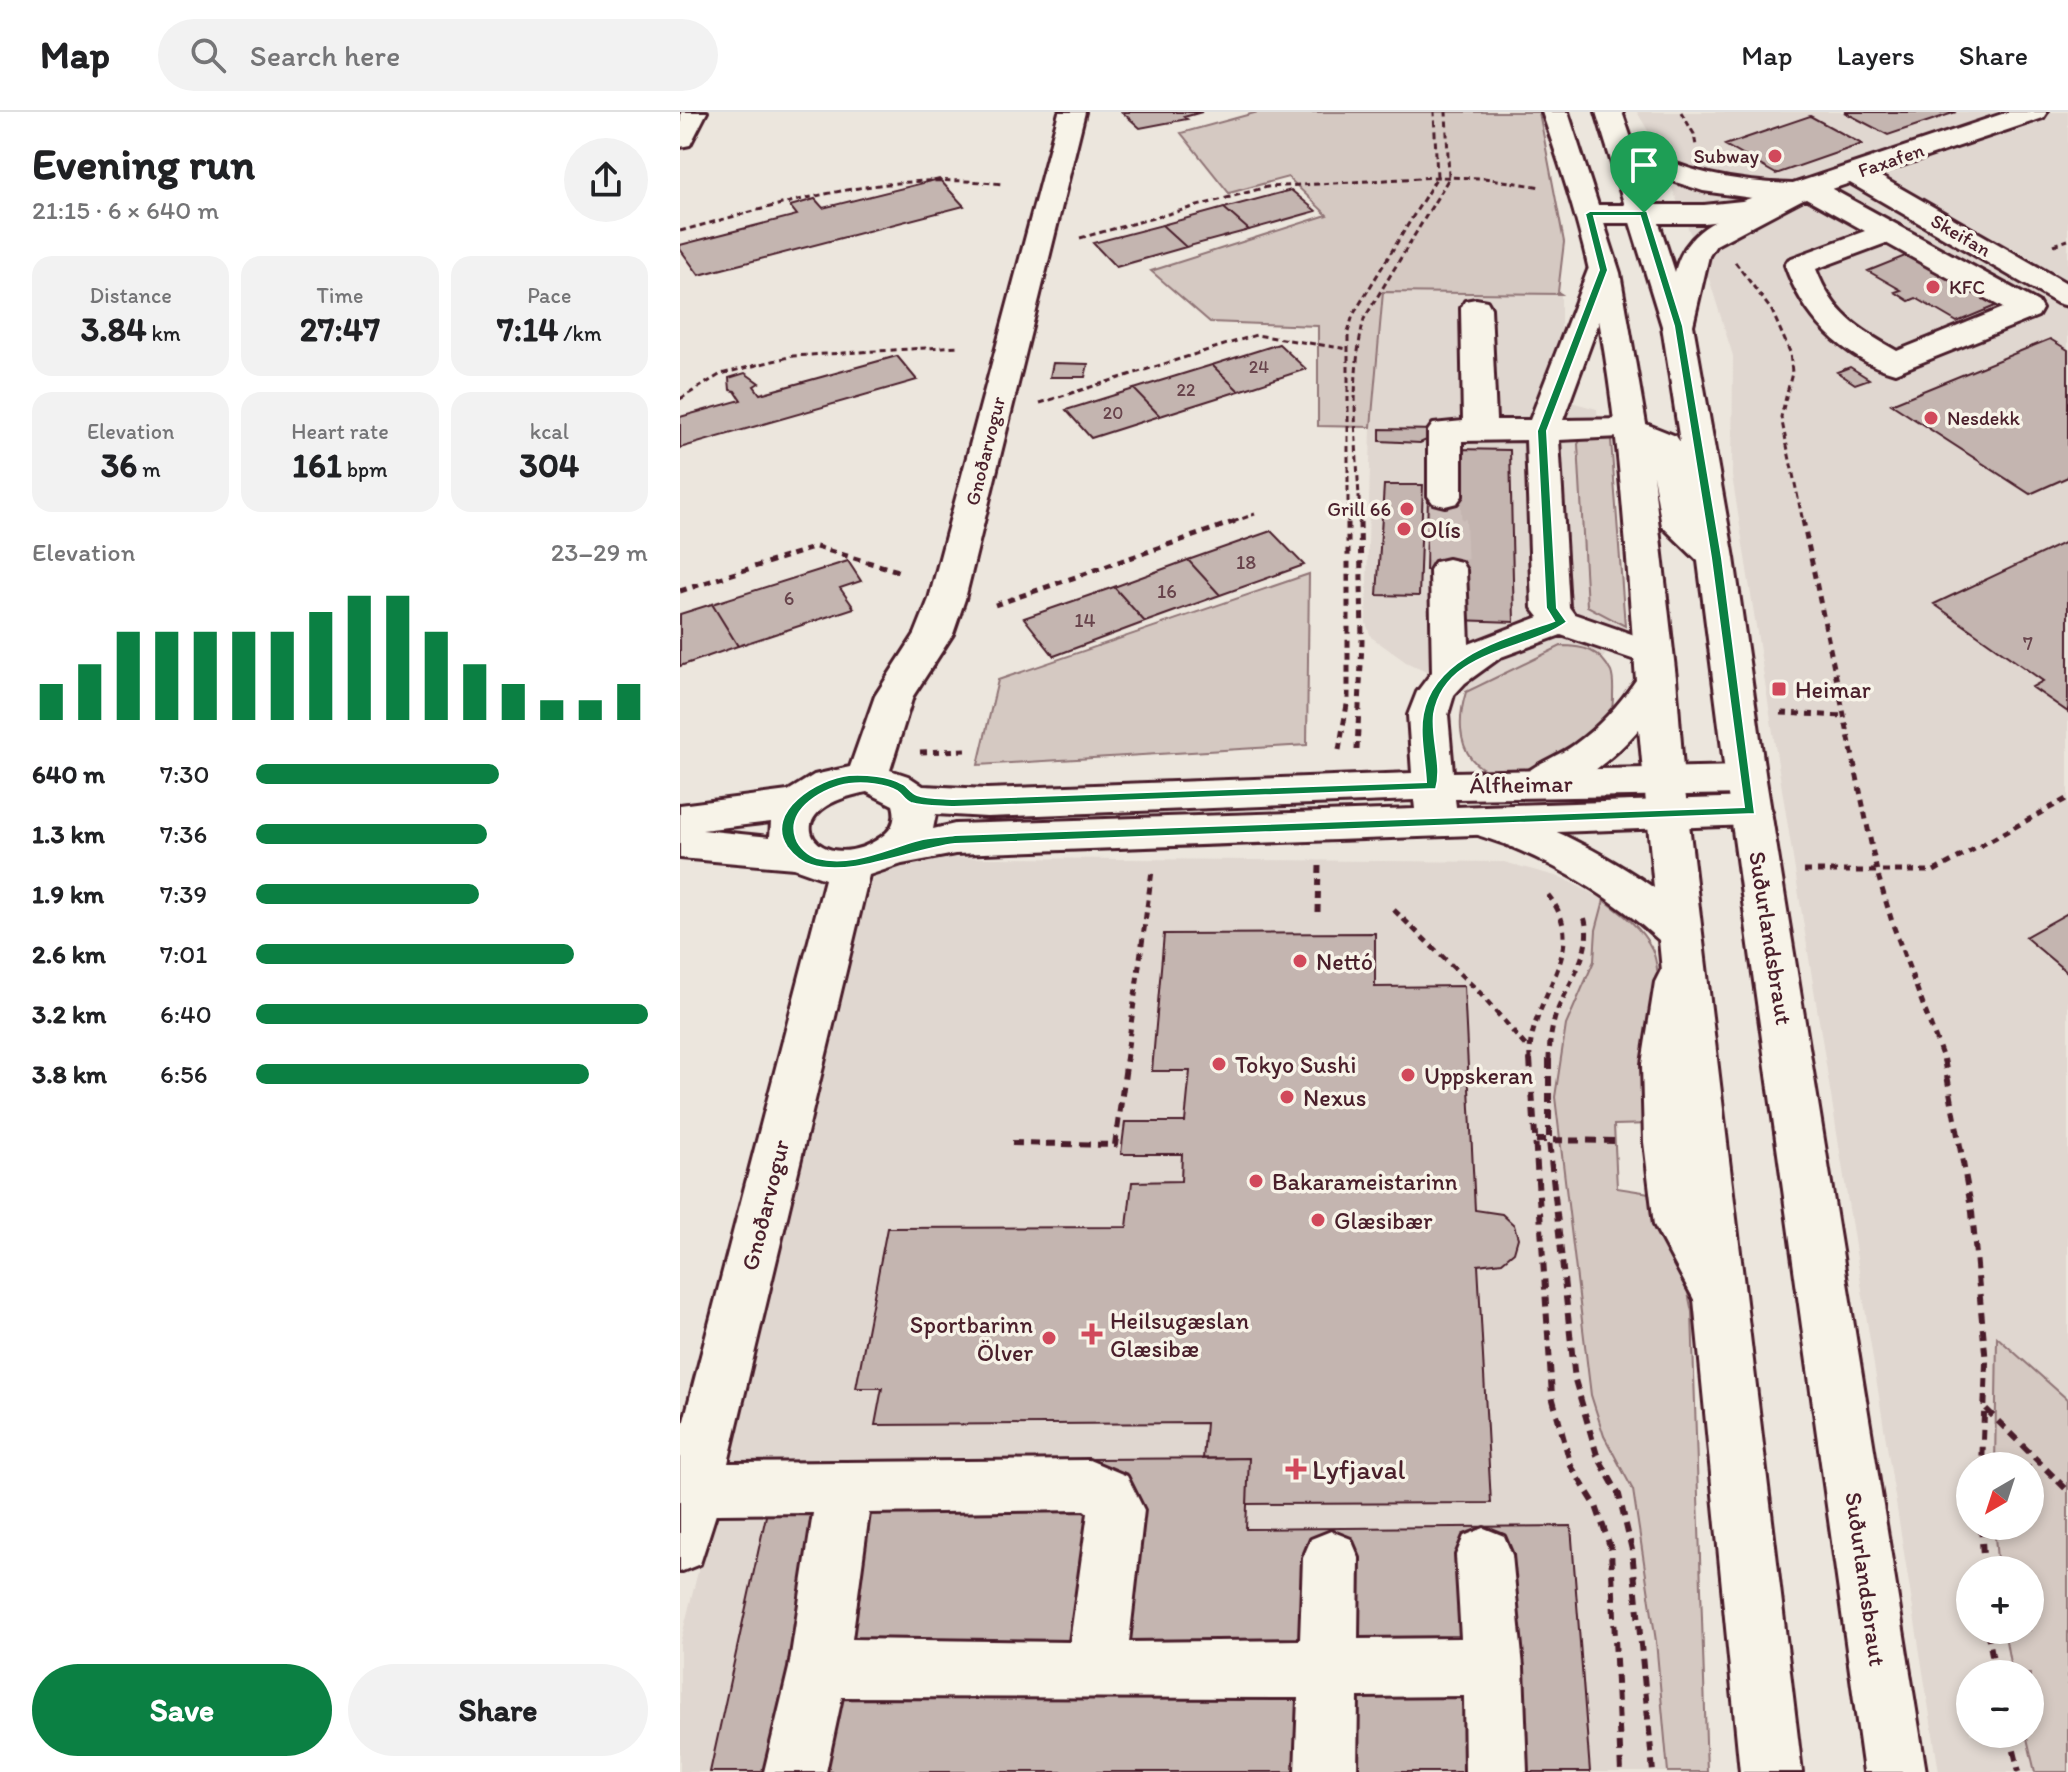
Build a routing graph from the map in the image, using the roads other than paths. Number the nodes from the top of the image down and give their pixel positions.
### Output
1 (694, 112) edge
2 (1072, 112) edge
3 (1555, 112) edge
4 (1609, 112) edge
5 (2017, 114) edge
6 (680, 139) edge
7 (1622, 149) junction
8 (1853, 173) junction
9 (1801, 190) junction
10 (1588, 207) junction
11 (1642, 207) junction
12 (1888, 232) junction
13 (1603, 270) junction
14 (2068, 297) edge
15 (1476, 308) dead end
16 (1678, 326) junction
17 (1629, 429) junction
18 (1480, 431) junction
19 (1542, 431) junction
20 (1445, 496) tunnel mouth
21 (1716, 558) junction
22 (1448, 570) tunnel mouth
23 (1561, 622) junction
24 (1655, 666) junction
25 (1451, 674) junction
26 (867, 778) junction
27 (1536, 784) junction
28 (1748, 796) junction
29 (1667, 798) junction
30 (912, 799) junction
31 (799, 804) junction
32 (1434, 804) junction
33 (680, 819) edge
34 (1480, 820) junction
35 (680, 843) edge
36 (800, 854) junction
37 (871, 858) junction
38 (1683, 936) junction
39 (844, 1488) junction
40 (693, 1489) junction
41 (680, 1545) edge
42 (1484, 1555) dead end
43 (1331, 1558) dead end
44 (1493, 1667) junction
45 (819, 1668) junction
46 (1330, 1670) junction
47 (1096, 1671) junction
48 (795, 1772) edge
49 (1326, 1772) edge
50 (1496, 1772) edge
51 (1771, 1772) edge
52 (1895, 1772) edge

1 - 6 main road
2 - 26 main road, Gnoðarvogur
3 - 10 main road
4 - 7 main road, Suðurlandsbraut
5 - 8 main road, Faxafen
7 - 9 main road
7 - 11 main road, Suðurlandsbraut
8 - 9 main road, Faxafen
8 - 14 main road, Skeifan
9 - 11 main road, Faxafen
9 - 12 main road
9 - 16 main road
10 - 11 main road, Faxafen
10 - 13 main road
11 - 16 main road, Suðurlandsbraut
12 - 12 main road
13 - 17 main road
13 - 19 main road
15 - 18 main road
16 - 21 main road, Suðurlandsbraut
17 - 19 main road
17 - 21 main road
17 - 24 main road
18 - 19 main road
18 - 20 main road
19 - 23 main road
21 - 28 main road, Suðurlandsbraut
22 - 25 main road
23 - 24 main road
23 - 25 main road
24 - 27 main road
24 - 29 main road
25 - 32 main road
26 - 30 main road
26 - 31 main road
27 - 29 main road, Álfheimar
27 - 32 main road, Álfheimar
28 - 29 main road, Álfheimar
28 - 52 main road, Suðurlandsbraut
29 - 34 main road, Álfheimar
29 - 38 main road
30 - 32 main road, Álfheimar
30 - 37 main road
31 - 33 main road
31 - 36 main road
32 - 34 main road, Álfheimar
32 - 37 main road, Álfheimar
34 - 38 main road
35 - 36 main road
36 - 37 main road
37 - 40 main road, Gnoðarvogur
38 - 51 main road
39 - 40 main road
39 - 45 main road
39 - 47 main road
40 - 41 main road, Gnoðarvogur
42 - 44 main road
43 - 46 main road
44 - 46 main road
44 - 50 main road
45 - 47 main road
45 - 48 main road
46 - 47 main road
46 - 49 main road

